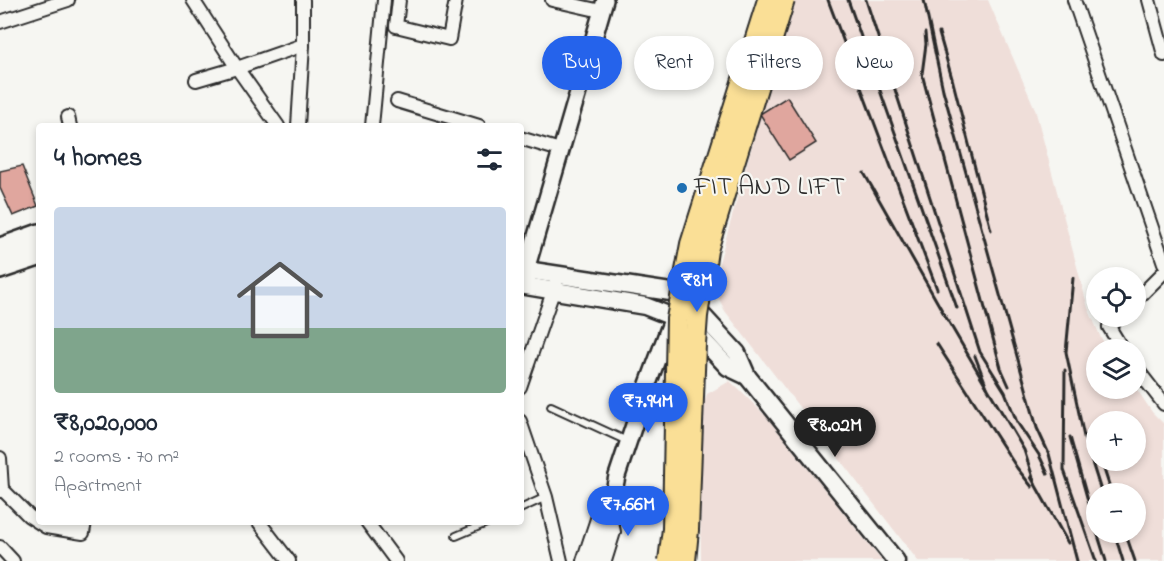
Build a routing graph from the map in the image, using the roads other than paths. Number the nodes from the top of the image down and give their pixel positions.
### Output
1 (68, 0) edge
2 (193, 0) edge
3 (303, 0) edge
4 (384, 0) edge
5 (399, 0) edge
6 (456, 0) edge
7 (552, 0) edge
8 (763, 0) edge
9 (768, 0) edge
10 (784, 0) edge
11 (790, 0) edge
12 (1074, 0) edge
13 (1149, 0) edge
14 (603, 6) edge
15 (0, 22) edge
16 (303, 45) junction
17 (1164, 55) edge
18 (237, 68) junction
19 (196, 80) dead end
20 (397, 101) dead end
21 (276, 123) edge
22 (298, 123) edge
23 (372, 123) edge
24 (470, 123) edge
25 (524, 139) edge
26 (560, 150) junction
27 (36, 233) edge
28 (0, 246) edge
29 (36, 246) edge
30 (0, 259) edge
31 (36, 259) edge
32 (1164, 263) edge
33 (0, 271) edge
34 (1164, 272) edge
35 (558, 275) junction
36 (524, 277) edge
37 (1146, 290) edge
38 (554, 292) junction
39 (677, 293) junction
40 (702, 315) junction
41 (673, 317) junction
42 (700, 337) junction
43 (524, 376) edge
44 (747, 376) junction
45 (1146, 382) edge
46 (1164, 404) edge
47 (551, 406) dead end
48 (524, 433) edge
49 (628, 442) junction
50 (0, 459) edge
51 (614, 488) junction
52 (1, 490) edge
53 (546, 497) junction
54 (524, 507) edge
55 (610, 510) junction
56 (36, 521) edge
57 (43, 525) edge
58 (84, 525) edge
59 (262, 525) edge
60 (369, 525) edge
61 (482, 525) edge
62 (456, 536) dead end
63 (0, 547) edge
64 (13, 561) edge
65 (289, 561) edge
66 (396, 561) edge
67 (561, 561) edge
68 (583, 561) edge
69 (595, 561) edge
70 (605, 561) edge
71 (664, 561) edge
72 (669, 561) edge
73 (685, 561) edge
74 (691, 561) edge
75 (896, 561) edge

1 - 15 street
2 - 18 street
3 - 16 street
4 - 23 street
5 - 6 street
7 - 14 street
8 - 39 main road
9 - 72 main road, bridge
10 - 73 main road, bridge
11 - 40 main road
12 - 32 street
13 - 17 street
14 - 26 street
16 - 18 street
16 - 22 street
18 - 19 street
18 - 21 street
20 - 24 street
25 - 26 street
26 - 36 street
27 - 28 street
29 - 30 main road
31 - 33 street
34 - 37 street
35 - 36 main road
35 - 38 street
35 - 39 main road
36 - 38 main road
38 - 41 main road
38 - 43 street
39 - 40 main road
39 - 41 main road
40 - 42 main road
40 - 44 main road
41 - 42 main road
41 - 49 street
41 - 71 main road
42 - 44 main road
42 - 74 main road
44 - 75 main road
45 - 46 street
47 - 49 lane
48 - 53 street
49 - 51 street
50 - 52 street
51 - 55 street
51 - 68 street
52 - 56 street
53 - 54 lane
53 - 67 street
55 - 69 street
55 - 70 street
57 - 58 street
59 - 65 street
60 - 66 street
61 - 62 lane
63 - 64 street

